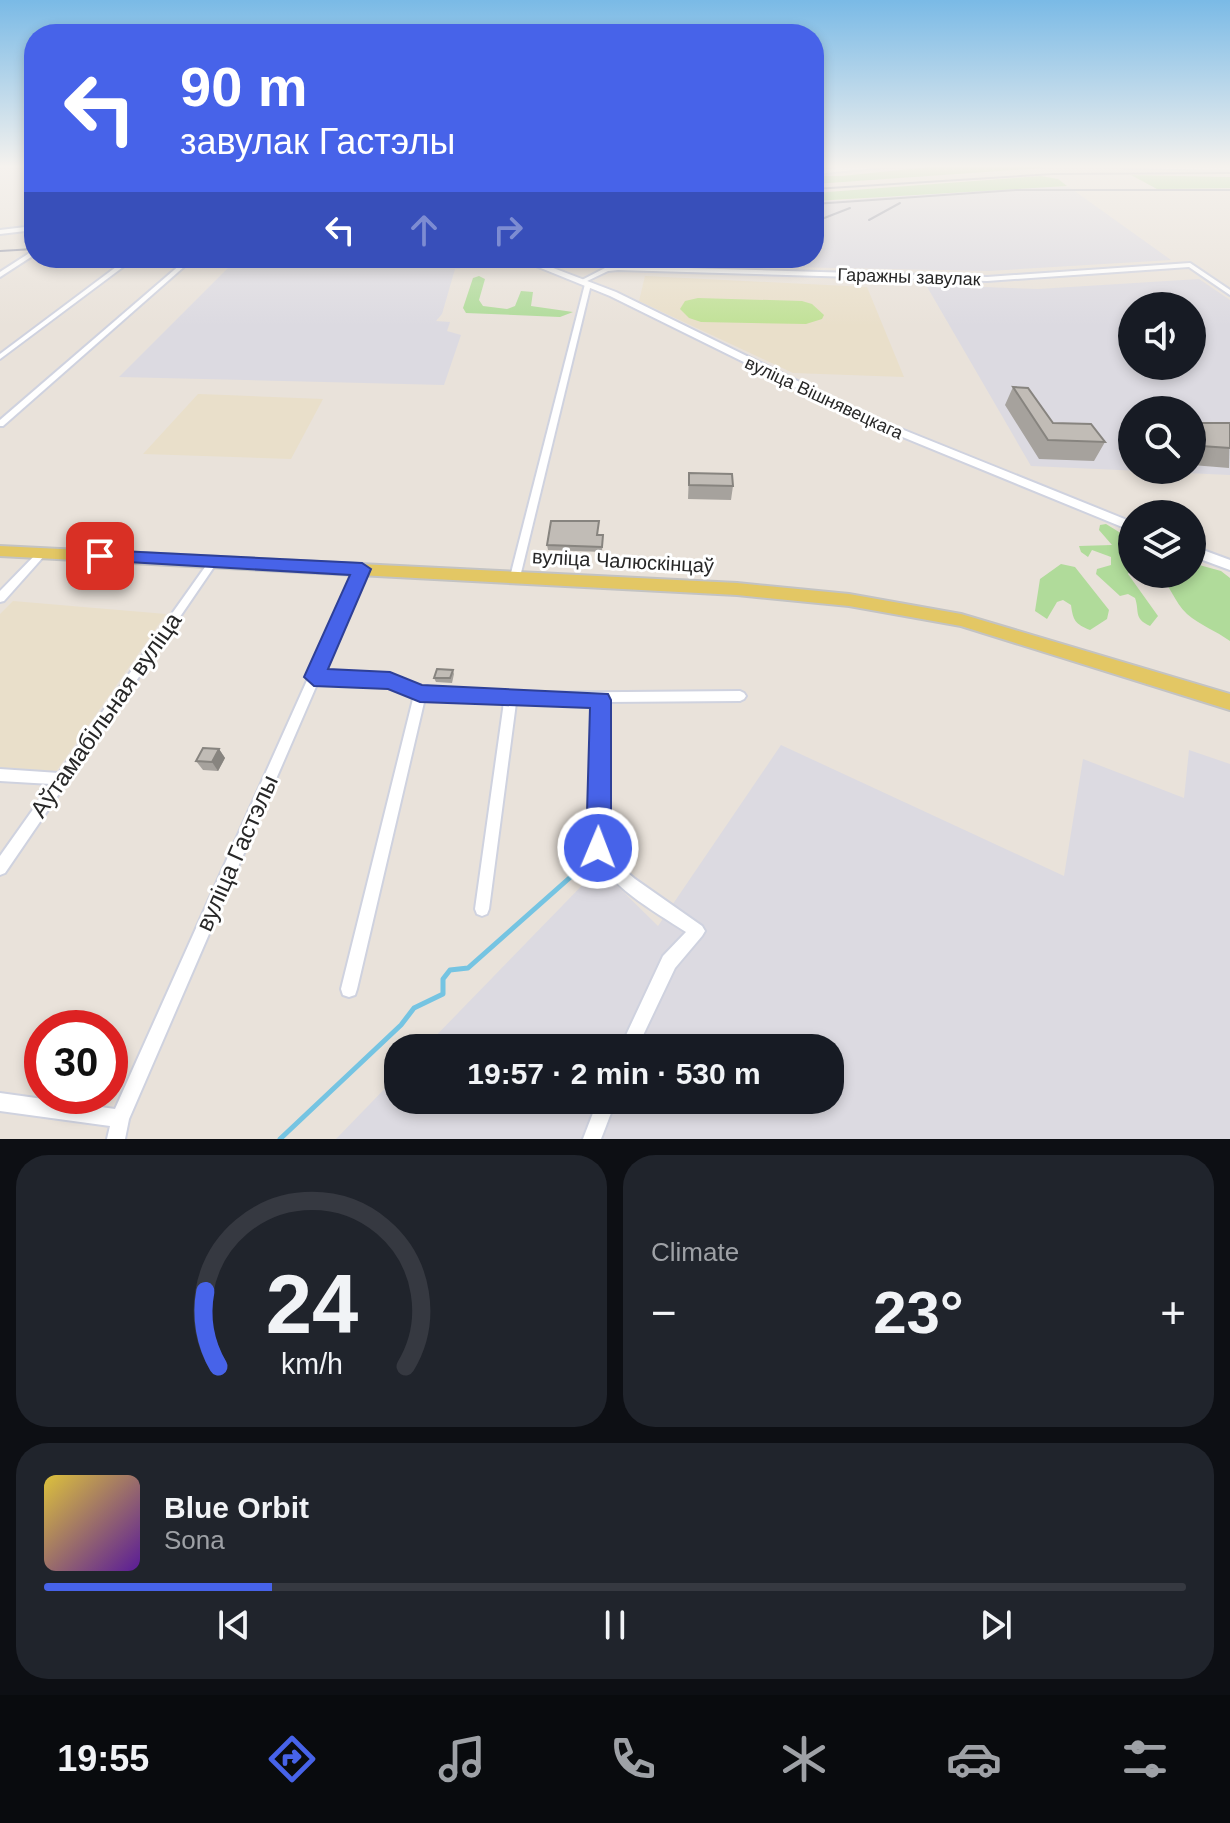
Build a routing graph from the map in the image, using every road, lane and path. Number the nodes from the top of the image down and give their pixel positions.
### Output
1 (24, 229) edge
2 (0, 232) edge
3 (24, 259) edge
4 (118, 268) edge
5 (179, 268) edge
6 (547, 268) edge
7 (0, 275) edge
8 (585, 282) junction
9 (1230, 293) edge
10 (4, 350) edge
11 (0, 357) edge
12 (0, 424) edge
13 (1118, 521) edge
14 (0, 551) edge
15 (42, 553) junction
16 (1206, 556) edge
17 (213, 562) junction
18 (1230, 565) edge
19 (362, 569) junction
20 (515, 577) junction
21 (0, 598) edge
22 (314, 677) junction
23 (420, 693) junction
24 (740, 696) dead end
25 (511, 698) junction
26 (601, 700) junction
27 (1230, 702) edge
28 (0, 775) edge
29 (60, 779) junction
30 (0, 868) edge
31 (482, 909) dead end
32 (349, 989) dead end
33 (635, 1034) edge
34 (0, 1102) edge
35 (602, 1114) edge
36 (120, 1119) junction
37 (116, 1139) edge
38 (592, 1139) edge

1 - 2 street
3 - 7 street
4 - 10 street
5 - 12 street
6 - 8 main road, вуліца Вішнявецкага
8 - 9 street, Гаражны завулак
8 - 13 main road, вуліца Вішнявецкага
8 - 20 street
10 - 11 street
14 - 15 main road, вуліца Чалюскінцаў
15 - 17 main road, вуліца Чалюскінцаў
15 - 21 street
16 - 18 main road
17 - 19 main road, вуліца Чалюскінцаў
17 - 29 street, Аўтамабільная вуліца
19 - 20 main road, вуліца Чалюскінцаў
19 - 22 street, вуліца Гастэлы
20 - 27 main road, вуліца Чалюскінцаў
22 - 23 street
22 - 36 street, вуліца Гастэлы
23 - 25 street
23 - 32 street
24 - 26 street
25 - 26 street
25 - 31 street
26 - 33 street
28 - 29 street
29 - 30 street, Аўтамабільная вуліца
34 - 36 street
35 - 38 street
36 - 37 street, вуліца Гастэлы

